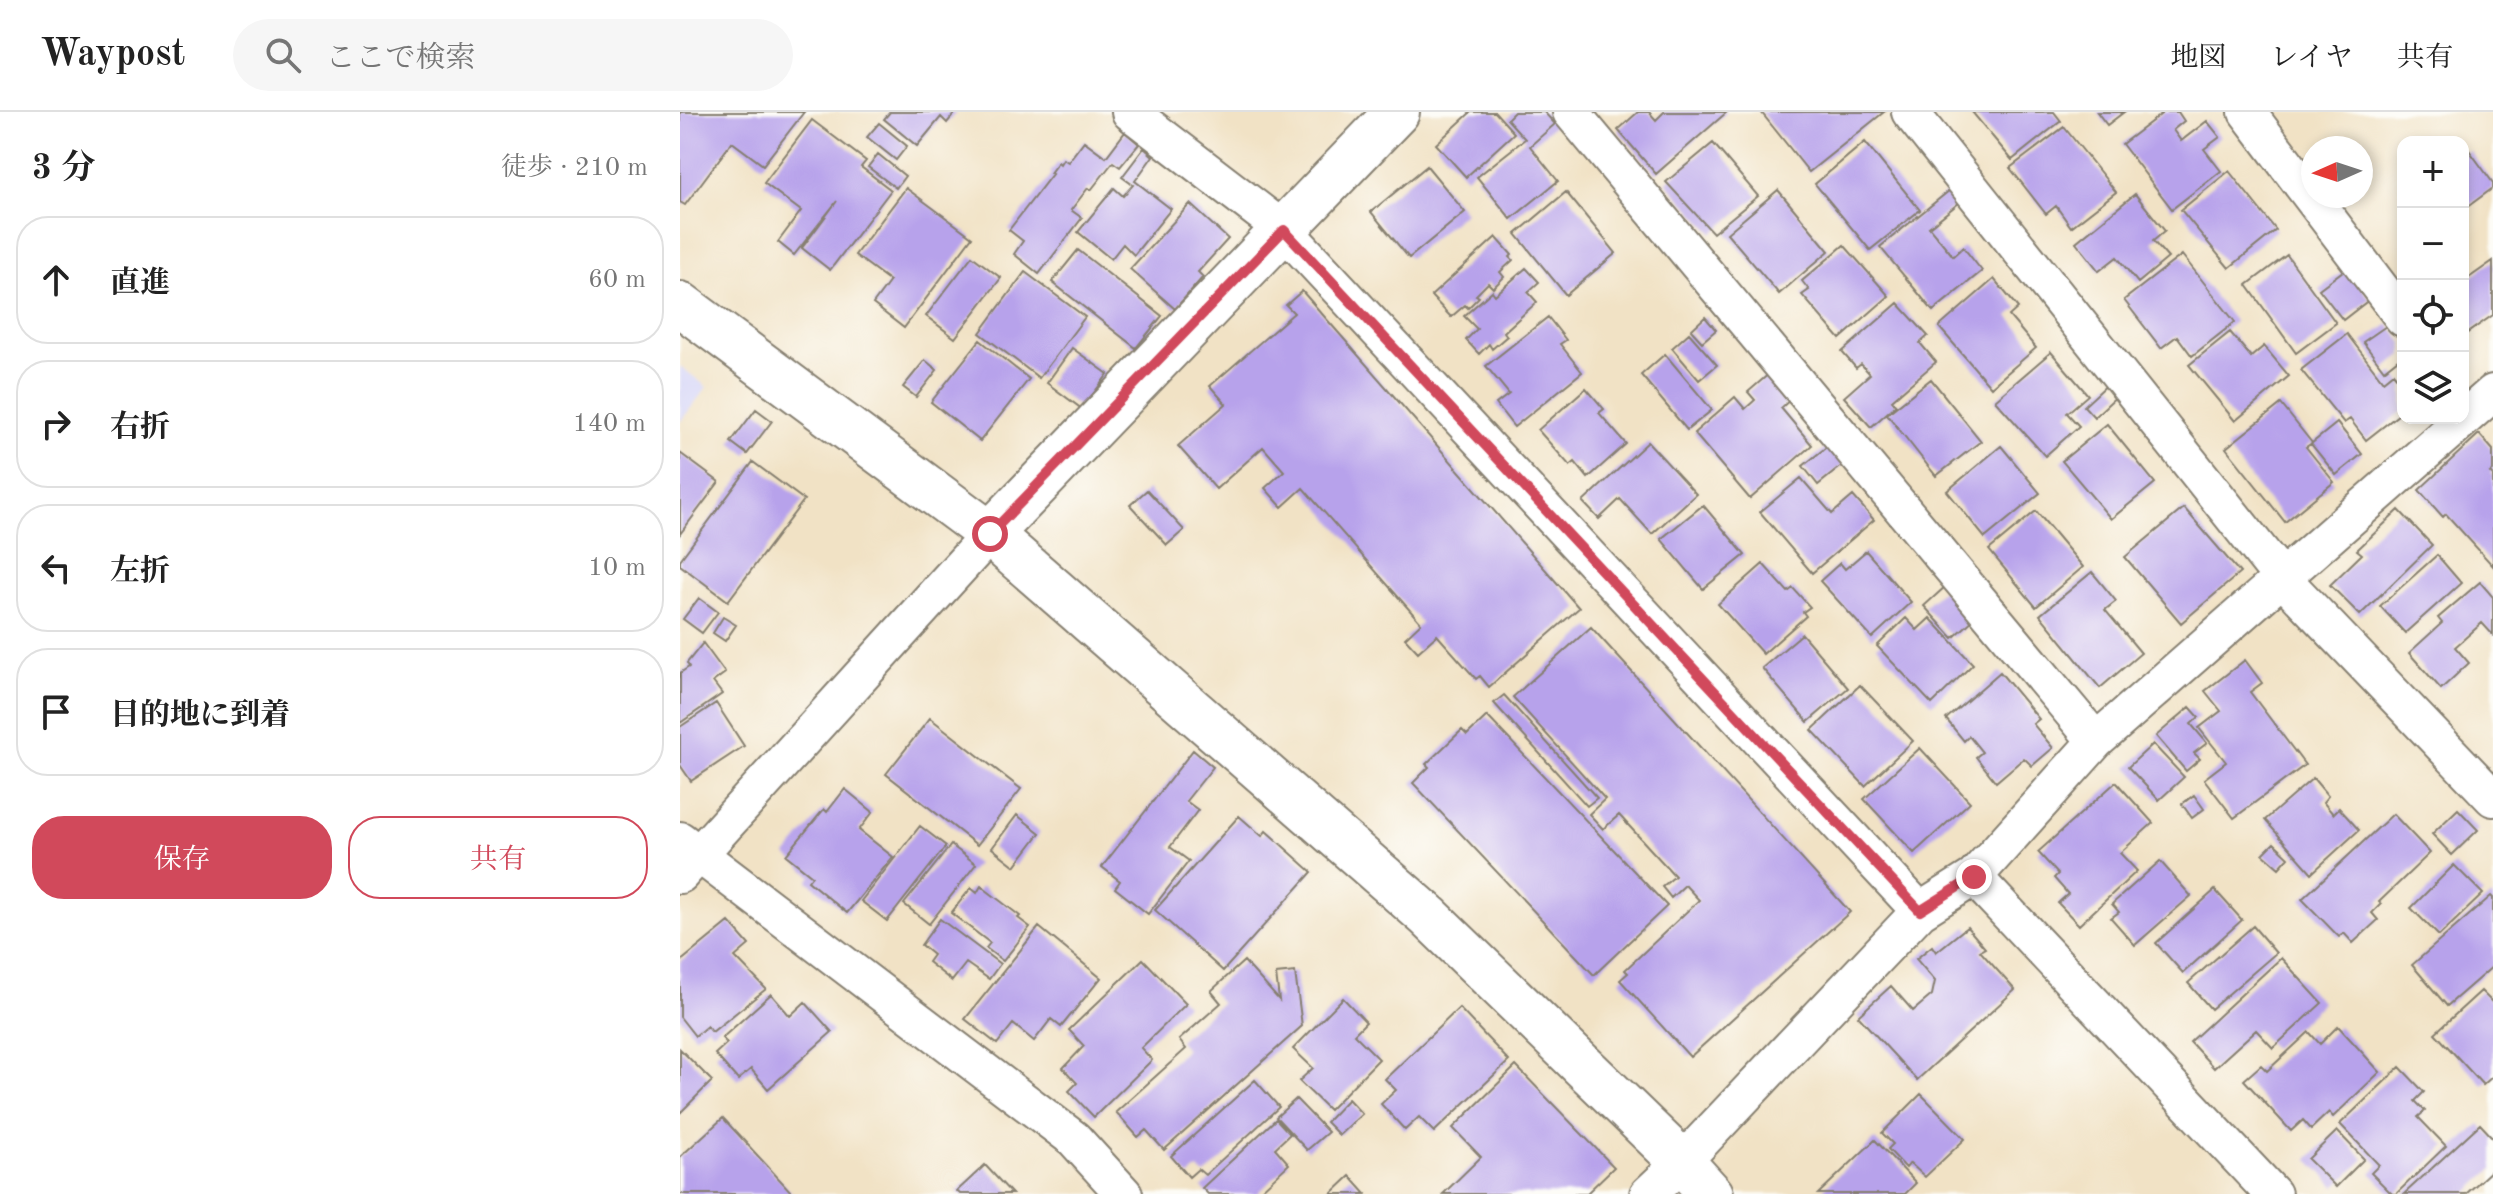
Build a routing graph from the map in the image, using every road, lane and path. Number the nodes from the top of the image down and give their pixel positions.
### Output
1 (1130, 112) edge
2 (1397, 112) edge
3 (1571, 112) edge
4 (1910, 112) edge
5 (2247, 112) edge
6 (1284, 230) junction
7 (680, 304) edge
8 (2397, 310) edge
9 (2477, 400) edge
10 (990, 534) junction
11 (2281, 577) junction
12 (2096, 741) junction
13 (2493, 798) edge
14 (686, 856) edge
15 (1974, 877) junction
16 (1920, 911) junction
17 (1682, 1162) junction
18 (1124, 1194) edge
19 (1648, 1194) edge
20 (1711, 1194) edge
21 (2273, 1194) edge

1 - 6 street
2 - 6 street
3 - 12 street
4 - 11 street
5 - 8 street
6 - 10 street
6 - 16 street
7 - 10 street
9 - 11 street
10 - 14 street
10 - 17 street
11 - 12 street
11 - 13 street
12 - 15 street
14 - 18 street
15 - 16 street
15 - 21 street
16 - 17 street
17 - 19 street
17 - 20 street

